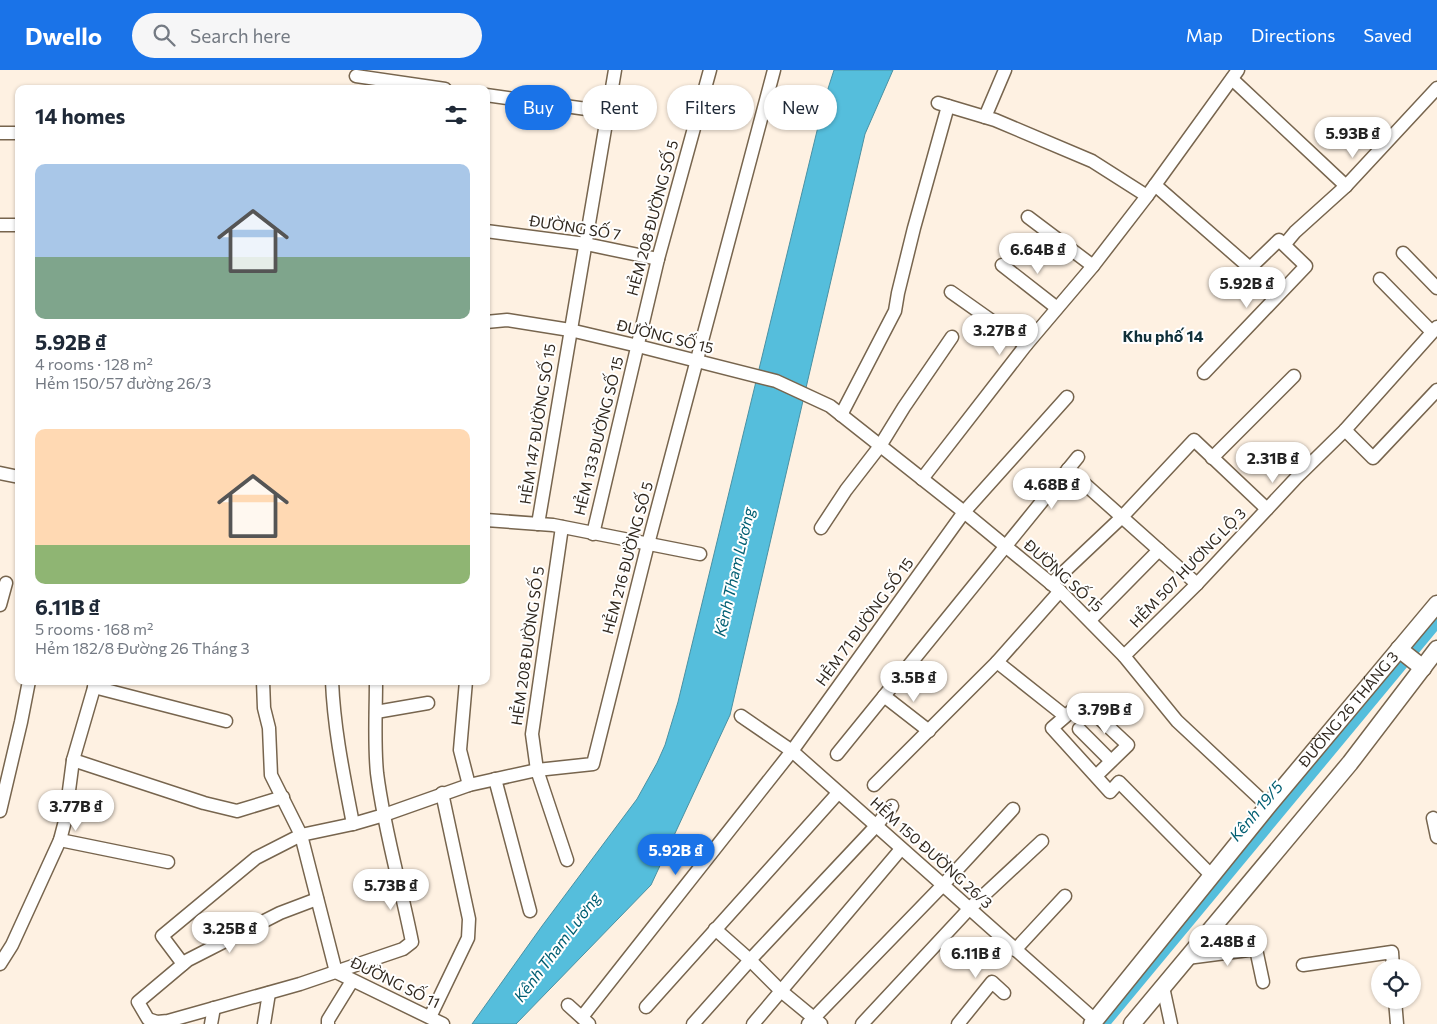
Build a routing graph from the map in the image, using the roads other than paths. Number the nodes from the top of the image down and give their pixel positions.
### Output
1 (615, 70) edge
2 (710, 70) edge
3 (774, 70) edge
4 (1005, 70) edge
5 (1235, 75) edge
6 (356, 76) dead end
7 (418, 85) edge
8 (612, 85) edge
9 (1437, 88) edge
10 (490, 96) edge
11 (582, 108) edge
12 (985, 117) junction
13 (605, 130) edge
14 (0, 132) edge
15 (15, 133) edge
16 (1155, 184) junction
17 (1346, 186) junction
18 (1147, 196) junction
19 (1028, 217) dead end
20 (0, 225) edge
21 (15, 225) edge
22 (490, 232) edge
23 (586, 244) junction
24 (1285, 244) junction
25 (1403, 253) dead end
26 (658, 259) junction
27 (1002, 265) dead end
28 (1093, 266) junction
29 (1380, 279) dead end
30 (1437, 288) edge
31 (951, 292) dead end
32 (1057, 308) junction
33 (490, 322) edge
34 (1434, 329) edge
35 (570, 330) junction
36 (952, 338) dead end
37 (1026, 345) junction
38 (638, 346) junction
39 (696, 362) junction
40 (1204, 373) dead end
41 (1294, 376) dead end
42 (1437, 390) edge
43 (1067, 397) dead end
44 (840, 415) junction
45 (1345, 430) junction
46 (880, 446) junction
47 (1078, 457) dead end
48 (1212, 458) junction
49 (1068, 469) junction
50 (0, 474) edge
51 (15, 476) edge
52 (922, 479) junction
53 (1267, 509) junction
54 (964, 512) junction
55 (1122, 517) junction
56 (490, 520) edge
57 (538, 524) junction
58 (562, 527) junction
59 (821, 528) dead end
60 (593, 534) junction
61 (648, 544) junction
62 (1005, 546) junction
63 (1159, 550) junction
64 (700, 554) dead end
65 (6, 584) dead end
66 (1197, 584) junction
67 (1056, 588) junction
68 (1437, 604) edge
69 (0, 605) edge
70 (1090, 620) junction
71 (1437, 649) edge
72 (1124, 656) junction
73 (1410, 658) junction
74 (997, 662) junction
75 (28, 685) edge
76 (95, 685) edge
77 (99, 685) edge
78 (262, 685) edge
79 (332, 685) edge
80 (376, 685) edge
81 (466, 685) edge
82 (884, 696) junction
83 (428, 703) dead end
84 (376, 712) junction
85 (741, 716) dead end
86 (1065, 716) junction
87 (226, 721) dead end
88 (1079, 729) dead end
89 (928, 731) junction
90 (792, 751) junction
91 (837, 754) dead end
92 (73, 760) junction
93 (1111, 761) junction
94 (537, 770) junction
95 (1096, 776) junction
96 (495, 779) junction
97 (469, 785) junction
98 (874, 785) dead end
99 (442, 793) junction
100 (838, 793) junction
101 (284, 797) junction
102 (892, 806) dead end
103 (1268, 806) junction
104 (1013, 809) dead end
105 (0, 811) edge
106 (384, 815) junction
107 (1433, 818) dead end
108 (353, 824) junction
109 (876, 826) junction
110 (301, 835) junction
111 (1437, 836) edge
112 (60, 840) junction
113 (1042, 841) dead end
114 (901, 849) junction
115 (567, 860) dead end
116 (168, 862) dead end
117 (1212, 876) junction
118 (942, 886) junction
119 (1065, 896) dead end
120 (317, 899) junction
121 (969, 909) junction
122 (530, 912) dead end
123 (715, 929) junction
124 (1015, 950) junction
125 (1187, 958) junction
126 (1392, 959) edge
127 (750, 960) junction
128 (0, 964) edge
129 (183, 964) junction
130 (1304, 965) dead end
131 (336, 972) junction
132 (352, 981) junction
133 (1263, 982) dead end
134 (1163, 987) junction
135 (781, 992) junction
136 (1004, 992) dead end
137 (269, 993) junction
138 (568, 1005) dead end
139 (646, 1007) dead end
140 (214, 1008) junction
141 (1396, 1009) edge
142 (430, 1017) junction
143 (586, 1020) edge
144 (814, 1022) edge
145 (1094, 1022) edge
146 (211, 1024) edge
147 (264, 1024) edge
148 (328, 1024) edge
149 (443, 1024) edge
150 (693, 1024) edge
151 (753, 1024) edge
152 (862, 1024) edge
153 (958, 1024) edge
154 (1132, 1024) edge
155 (1171, 1024) edge
156 (1397, 1024) edge

1 - 8 street, HẺM 147 ĐƯỜNG SỐ 15
2 - 26 street, HẺM 208 ĐƯỜNG SỐ 5
3 - 39 street, HẺM 216 ĐƯỜNG SỐ 5
4 - 12 street
5 - 16 street
5 - 17 street
6 - 7 street
9 - 17 street
10 - 11 street
12 - 18 street
12 - 44 street
13 - 23 street, HẺM 147 ĐƯỜNG SỐ 15
14 - 15 street
16 - 18 street
16 - 24 street
17 - 24 street
18 - 28 street
19 - 28 street
20 - 21 street
22 - 23 street, ĐƯỜNG SỐ 7
23 - 26 street, ĐƯỜNG SỐ 7
23 - 35 street, HẺM 147 ĐƯỜNG SỐ 15
24 - 40 street
25 - 30 street
26 - 38 street, HẺM 208 ĐƯỜNG SỐ 5
27 - 32 street
28 - 32 street
29 - 34 street
31 - 37 street
32 - 37 street
33 - 35 street, ĐƯỜNG SỐ 15
34 - 45 street, HẺM 507 HƯƠNG LỘ 3
35 - 38 street, ĐƯỜNG SỐ 15
35 - 57 street, HẺM 147 ĐƯỜNG SỐ 15
36 - 46 street
37 - 52 street
38 - 39 street, ĐƯỜNG SỐ 15
38 - 60 street, HẺM 133 ĐƯỜNG SỐ 15
39 - 44 street, ĐƯỜNG SỐ 15
39 - 61 street, HẺM 216 ĐƯỜNG SỐ 5
41 - 48 street
42 - 45 street
43 - 54 street, HẺM 71 ĐƯỜNG SỐ 15
44 - 46 street, ĐƯỜNG SỐ 15
45 - 53 street, HẺM 507 HƯƠNG LỘ 3
46 - 52 street, ĐƯỜNG SỐ 15
46 - 59 street
47 - 49 street
48 - 53 street
48 - 55 street
49 - 55 street
49 - 62 street
50 - 51 street
52 - 54 street, ĐƯỜNG SỐ 15
53 - 66 street, HẺM 507 HƯƠNG LỘ 3
54 - 62 street, ĐƯỜNG SỐ 15
54 - 90 street, HẺM 71 ĐƯỜNG SỐ 15
55 - 63 street
55 - 67 street
56 - 57 street
57 - 58 street
58 - 60 street
58 - 94 street, HẺM 208 ĐƯỜNG SỐ 5
60 - 61 street
61 - 64 street
61 - 94 street, HẺM 216 ĐƯỜNG SỐ 5
62 - 67 street, ĐƯỜNG SỐ 15
62 - 82 street
63 - 66 street
63 - 70 street
65 - 69 street
66 - 72 street, HẺM 507 HƯƠNG LỘ 3
67 - 70 street, ĐƯỜNG SỐ 15
67 - 74 street
68 - 73 street, ĐƯỜNG 26 THÁNG 3
70 - 72 street, ĐƯỜNG SỐ 15
71 - 73 street, ĐƯỜNG 26 THÁNG 3
72 - 103 street, ĐƯỜNG SỐ 15
73 - 103 street, ĐƯỜNG 26 THÁNG 3
73 - 125 street, ĐƯỜNG 26 THÁNG 3
74 - 86 street
74 - 89 street
75 - 105 street
76 - 92 street
77 - 87 street
78 - 101 street, ĐƯỜNG SỐ 11
79 - 108 street
80 - 84 street
81 - 97 street
82 - 89 street
82 - 91 street
83 - 84 street
84 - 106 street
85 - 90 street, HẺM 150 ĐƯỜNG 26/3
86 - 93 street
86 - 95 street
88 - 93 street
89 - 98 street
90 - 100 street, HẺM 150 ĐƯỜNG 26/3
90 - 143 street, HẺM 71 ĐƯỜNG SỐ 15
92 - 101 street
92 - 112 street
93 - 95 street
94 - 96 street, HẺM 216 ĐƯỜNG SỐ 5
94 - 115 street, HẺM 208 ĐƯỜNG SỐ 5
95 - 117 street
96 - 97 street, HẺM 216 ĐƯỜNG SỐ 5
96 - 122 street
97 - 99 street, HẺM 216 ĐƯỜNG SỐ 5
99 - 106 street, HẺM 216 ĐƯỜNG SỐ 5
99 - 142 street
100 - 109 street, HẺM 150 ĐƯỜNG 26/3
100 - 123 street
101 - 110 street, ĐƯỜNG SỐ 11
102 - 109 street
103 - 117 street, ĐƯỜNG 26 THÁNG 3
104 - 118 street
106 - 108 street, HẺM 216 ĐƯỜNG SỐ 5
106 - 131 street
107 - 111 street
108 - 110 street, HẺM 216 ĐƯỜNG SỐ 5
109 - 114 street, HẺM 150 ĐƯỜNG 26/3
109 - 127 street
110 - 120 street, ĐƯỜNG SỐ 11
110 - 129 street, HẺM 216 ĐƯỜNG SỐ 5
112 - 116 street
112 - 128 street
113 - 121 street
114 - 118 street, HẺM 150 ĐƯỜNG 26/3
114 - 135 street
117 - 145 street, ĐƯỜNG 26 THÁNG 3
118 - 121 street, HẺM 150 ĐƯỜNG 26/3
118 - 144 street
119 - 124 street
120 - 129 street
120 - 131 street, ĐƯỜNG SỐ 11
121 - 124 street, HẺM 150 ĐƯỜNG 26/3
121 - 152 street
123 - 127 street
123 - 139 street
124 - 145 street, HẺM 150 ĐƯỜNG 26/3
125 - 133 street
125 - 134 street, ĐƯỜNG 26 THÁNG 3
126 - 130 street
127 - 135 street
127 - 150 street
129 - 140 street
131 - 132 street, ĐƯỜNG SỐ 11
131 - 137 street
132 - 142 street, ĐƯỜNG SỐ 11
132 - 148 street
134 - 154 street, ĐƯỜNG 26 THÁNG 3
134 - 155 street
135 - 144 street
135 - 151 street
136 - 153 street
137 - 140 street
137 - 147 street
138 - 143 street
140 - 146 street
141 - 156 street
142 - 149 street, ĐƯỜNG SỐ 11

